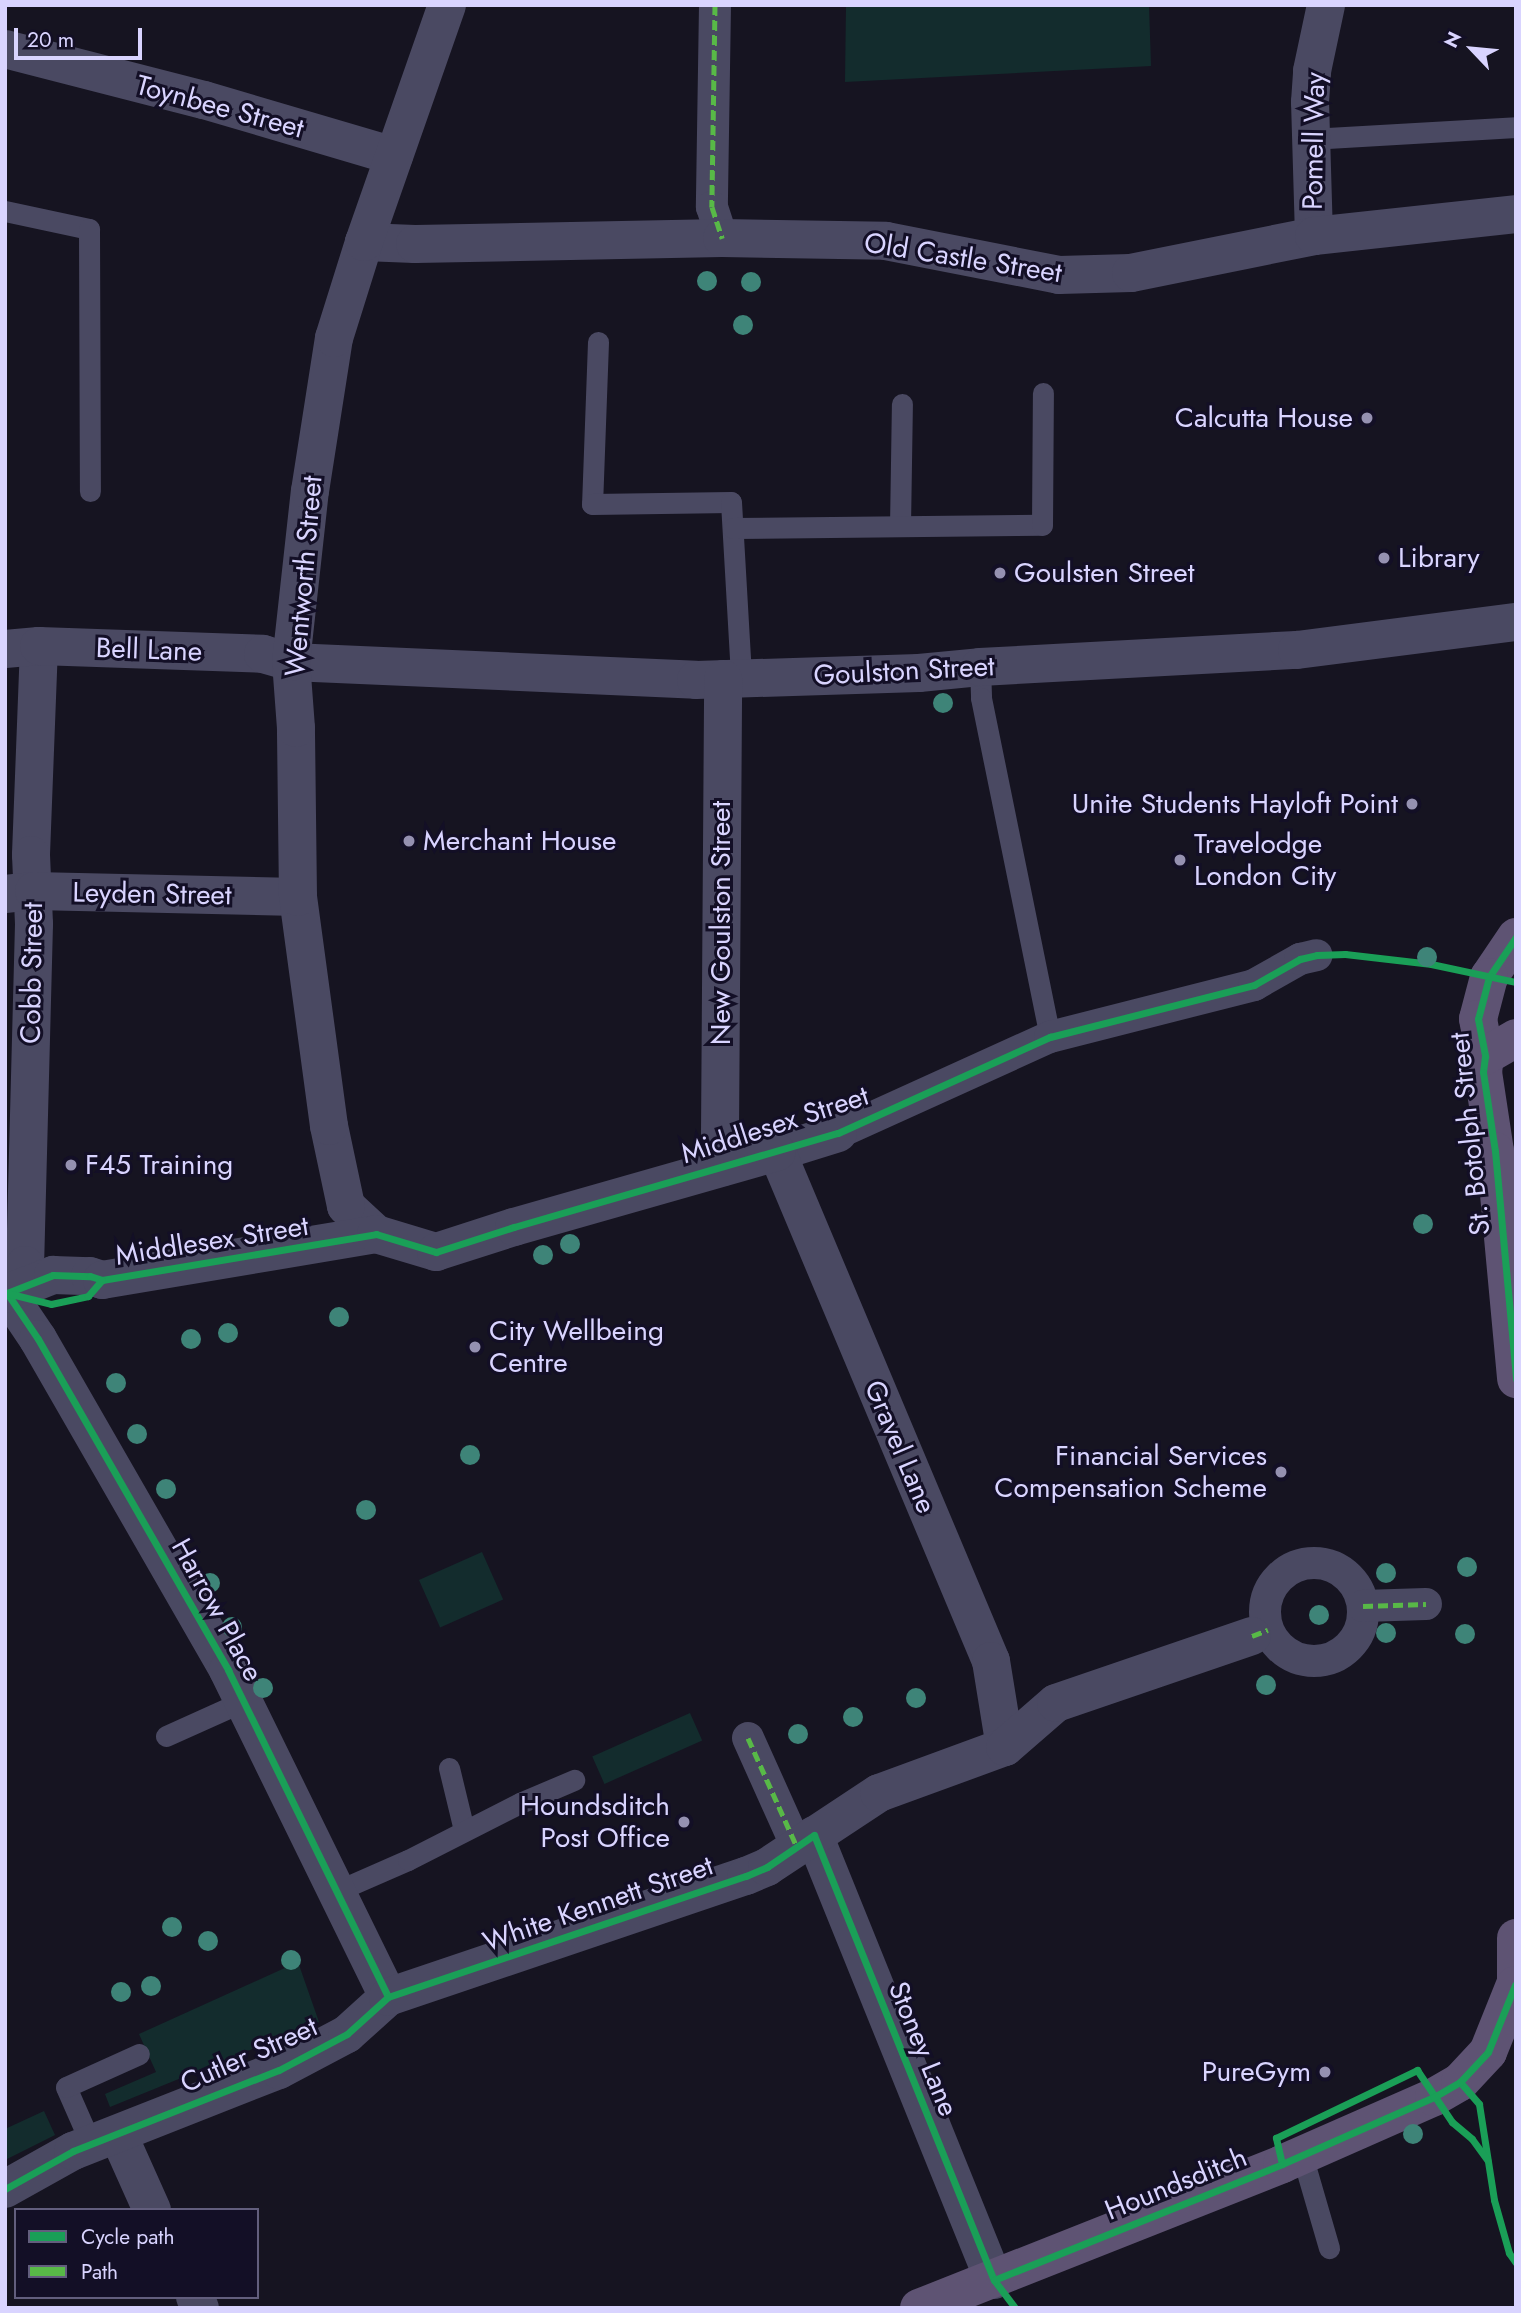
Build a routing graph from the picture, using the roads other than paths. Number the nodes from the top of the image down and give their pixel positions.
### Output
1 (447, 5) edge
2 (715, 5) edge
3 (1326, 5) edge
4 (5, 50) edge
5 (1516, 127) edge
6 (1310, 139) junction
7 (394, 156) junction
8 (5, 211) edge
9 (1516, 214) edge
10 (1314, 236) junction
11 (722, 238) junction
12 (364, 242) junction
13 (598, 342) dead end
14 (1043, 393) dead end
15 (902, 404) dead end
16 (90, 491) dead end
17 (900, 526) junction
18 (733, 527) junction
19 (1516, 622) edge
20 (22, 647) edge
21 (292, 663) junction
22 (980, 667) junction
23 (732, 679) junction
24 (20, 893) edge
25 (298, 897) junction
26 (1516, 937) edge
27 (1317, 955) dead end
28 (1049, 1037) junction
29 (1500, 1047) edge
30 (838, 1133) joint
31 (777, 1152) junction
32 (723, 1167) junction
33 (376, 1234) junction
34 (6, 1294) edge
35 (1516, 1378) edge
36 (1426, 1604) dead end
37 (1363, 1606) junction
38 (1260, 1633) junction
39 (244, 1701) junction
40 (166, 1736) dead end
41 (748, 1738) dead end
42 (1005, 1747) junction
43 (449, 1768) dead end
44 (574, 1780) dead end
45 (464, 1830) junction
46 (805, 1841) junction
47 (337, 1891) junction
48 (1516, 1938) edge
49 (1515, 1986) edge
50 (388, 1997) junction
51 (139, 2054) dead end
52 (104, 2139) junction
53 (1302, 2155) junction
54 (5, 2189) edge
55 (151, 2208) edge
56 (1329, 2248) dead end
57 (994, 2280) junction
58 (919, 2308) edge

1 - 7 street, Wentworth Street
2 - 11 street
3 - 6 street, Pomell Way
4 - 7 street, Toynbee Street
5 - 6 lane
6 - 10 street, Pomell Way
7 - 12 street, Wentworth Street
8 - 16 lane
9 - 10 street, Old Castle Street
10 - 11 street, Old Castle Street
11 - 12 street, Old Castle Street
12 - 21 street, Wentworth Street
13 - 18 lane
14 - 17 lane
15 - 17 lane
17 - 18 lane
18 - 23 lane
19 - 22 street, Goulston Street
20 - 21 street, Bell Lane
20 - 24 street, Cobb Street
21 - 23 street, Goulston Street
21 - 25 street, Wentworth Street
22 - 23 street, Goulston Street
22 - 28 lane
23 - 32 street, New Goulston Street
24 - 25 street, Leyden Street
24 - 34 street, Cobb Street
25 - 33 street, Wentworth Street
26 - 29 main road, St. Botolph Street
27 - 28 street, Middlesex Street
28 - 30 street, Middlesex Street
29 - 35 main road, St. Botolph Street
30 - 31 street, Middlesex Street
31 - 32 street, Middlesex Street
31 - 42 street, Gravel Lane
32 - 33 street, Middlesex Street
33 - 34 street, Middlesex Street
34 - 39 street, Harrow Place
36 - 37 street
37 - 38 street
37 - 38 street
38 - 42 street
39 - 40 lane
39 - 47 street, Harrow Place
41 - 46 street
42 - 46 street, White Kennett Street
43 - 45 lane
44 - 45 lane
45 - 47 lane
46 - 50 street, White Kennett Street
46 - 57 street, Stoney Lane
47 - 50 street, Harrow Place
48 - 49 main road
49 - 53 main road, Houndsditch
50 - 52 street, Cutler Street
51 - 52 lane
52 - 54 street, Cutler Street
52 - 55 street
53 - 56 lane
53 - 57 main road, Houndsditch
57 - 58 main road, Houndsditch

